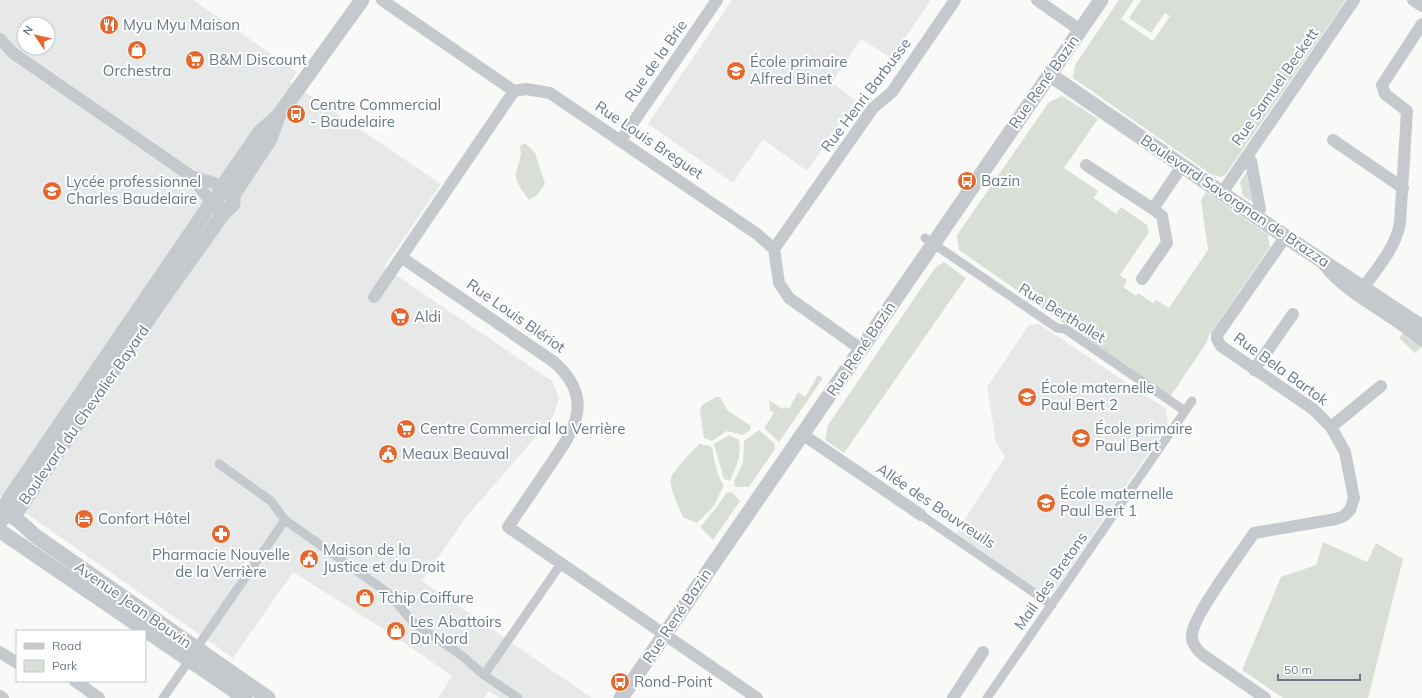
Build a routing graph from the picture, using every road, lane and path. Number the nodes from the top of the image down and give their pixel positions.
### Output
1 (362, 0) edge
2 (382, 0) edge
3 (717, 0) edge
4 (955, 0) edge
5 (1037, 0) edge
6 (1101, 0) edge
7 (1354, 0) edge
8 (1413, 0) edge
9 (1422, 6) edge
10 (1422, 24) edge
11 (1080, 30) junction
12 (0, 39) edge
13 (1049, 74) junction
14 (514, 91) junction
15 (621, 140) junction
16 (1332, 140) dead end
17 (1246, 157) junction
18 (1086, 165) dead end
19 (1182, 166) junction
20 (1403, 188) junction
21 (1222, 193) junction
22 (222, 200) junction
23 (1152, 209) junction
24 (1256, 216) junction
25 (1286, 236) junction
26 (929, 241) junction
27 (774, 249) junction
28 (402, 256) junction
29 (1319, 258) junction
30 (1142, 279) dead end
31 (1364, 287) junction
32 (374, 297) dead end
33 (1293, 314) dead end
34 (1422, 327) edge
35 (1422, 340) edge
36 (861, 349) junction
37 (1254, 370) junction
38 (1381, 386) dead end
39 (82, 393) junction
40 (1192, 401) dead end
41 (1185, 411) junction
42 (1330, 427) junction
43 (802, 434) junction
44 (219, 464) dead end
45 (0, 493) edge
46 (2, 515) edge
47 (921, 515) joint
48 (285, 520) junction
49 (0, 532) edge
50 (558, 568) dead end
51 (1052, 604) junction
52 (145, 630) edge
53 (146, 631) edge
54 (664, 635) junction
55 (200, 644) dead end
56 (0, 652) edge
57 (984, 652) dead end
58 (16, 662) edge
59 (186, 665) dead end
60 (484, 675) junction
61 (75, 682) edge
62 (0, 696) edge
63 (3, 698) edge
64 (99, 698) edge
65 (163, 698) edge
66 (245, 698) edge
67 (268, 698) edge
68 (518, 698) edge
69 (621, 698) edge
70 (757, 698) edge
71 (952, 698) edge
72 (987, 698) edge
73 (1265, 698) edge

1 - 22 street, Boulevard du Chevalier Bayard
2 - 14 street
3 - 15 street, Rue de la Brie
4 - 27 street, Rue Henri Barbusse
5 - 11 street
6 - 11 street, Rue René Bazin
7 - 17 street, Rue Samuel Beckett
8 - 9 street
10 - 20 street
11 - 13 street, Rue René Bazin
12 - 22 street
13 - 19 street, Boulevard Savorgnan de Brazza
13 - 26 street, Rue René Bazin
14 - 15 street, Rue Louis Breguet
14 - 28 street
15 - 27 street, Rue Louis Breguet
16 - 20 street
17 - 21 street, Rue Samuel Beckett
17 - 24 street
18 - 23 street
19 - 21 street, Boulevard Savorgnan de Brazza
19 - 23 street
20 - 31 street
21 - 24 street, Boulevard Savorgnan de Brazza
22 - 39 street, Boulevard du Chevalier Bayard
22 - 46 street, Boulevard du Chevalier Bayard
23 - 30 street
24 - 25 street, Boulevard Savorgnan de Brazza
25 - 29 street, Boulevard Savorgnan de Brazza
25 - 37 street, Rue Bela Bartok
26 - 36 street, Rue René Bazin
26 - 41 street, Rue Berthollet
27 - 36 street
28 - 32 street
28 - 54 street, Rue Louis Blériot
29 - 31 street, Boulevard Savorgnan de Brazza
29 - 35 street
31 - 34 street, Boulevard Savorgnan de Brazza
33 - 37 street
36 - 43 street, Rue René Bazin
37 - 42 street, Rue Bela Bartok
38 - 42 street
39 - 45 street, Boulevard du Chevalier Bayard
39 - 46 street, Boulevard du Chevalier Bayard
40 - 41 street, Mail des Bretons
41 - 51 street, Mail des Bretons
42 - 73 street, Rue Bela Bartok
43 - 47 street, Allée des Bouvreuils
43 - 54 street, Rue René Bazin
44 - 48 street
46 - 67 street, Avenue Jean Bouvin
47 - 51 street, Allée des Bouvreuils
48 - 55 street
48 - 60 street
49 - 52 street, Avenue Jean Bouvin
50 - 60 street
51 - 72 street, Mail des Bretons
53 - 66 street, Avenue Jean Bouvin
54 - 69 street, Rue René Bazin
54 - 70 street
56 - 58 street
57 - 71 street
59 - 65 street
60 - 68 street
61 - 64 street
62 - 63 street

